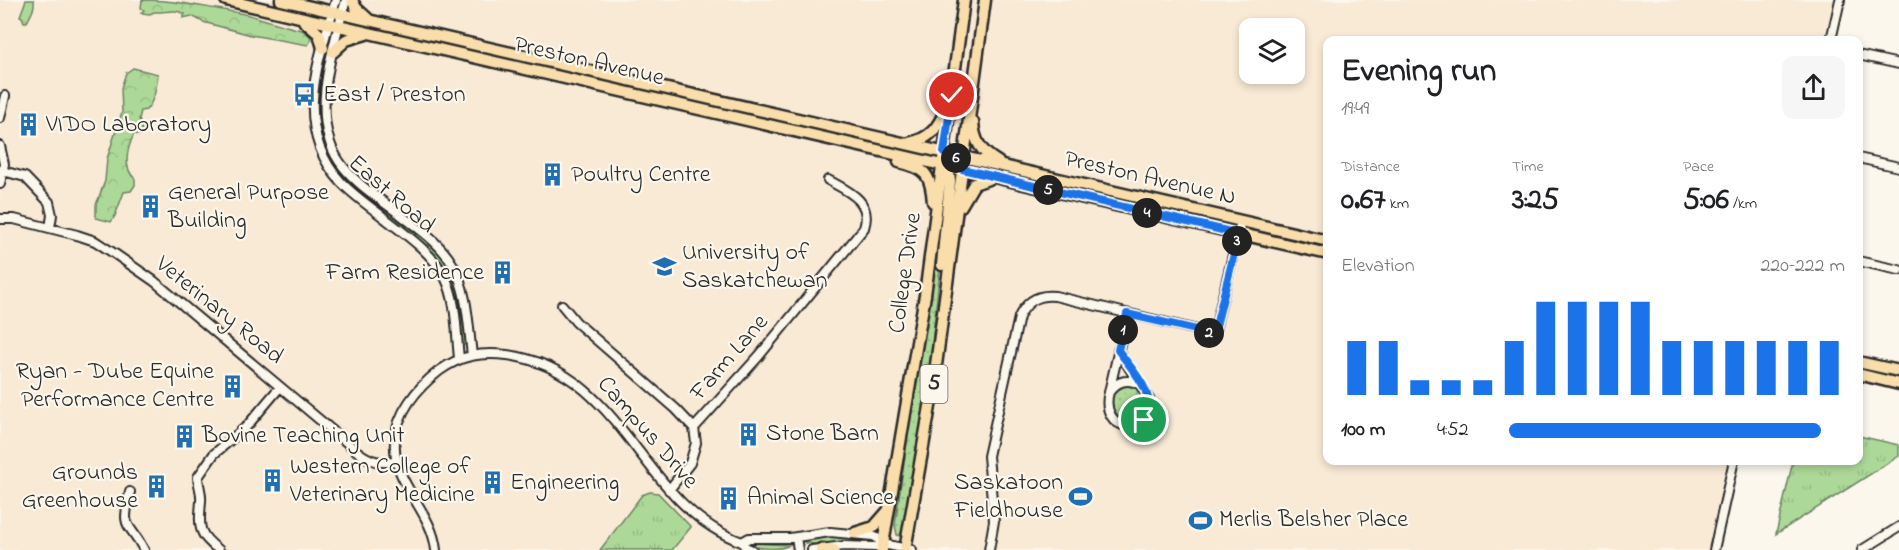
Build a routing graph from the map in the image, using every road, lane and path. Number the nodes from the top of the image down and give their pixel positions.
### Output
1 (225, 0) edge
2 (281, 0) edge
3 (325, 0) edge
4 (336, 0) edge
5 (346, 0) edge
6 (352, 0) edge
7 (964, 0) edge
8 (985, 0) edge
9 (1840, 0) edge
10 (306, 6) junction
11 (338, 13) junction
12 (299, 17) junction
13 (371, 21) junction
14 (334, 25) junction
15 (369, 33) junction
16 (1832, 36) edge
17 (959, 40) junction
18 (328, 50) junction
19 (1863, 56) edge
20 (1899, 64) edge
21 (952, 95) junction
22 (5, 96) dead end
23 (972, 101) junction
24 (0, 118) edge
25 (807, 134) junction
26 (906, 144) junction
27 (0, 146) edge
28 (954, 155) junction
29 (1863, 159) edge
30 (946, 165) junction
31 (1899, 167) edge
32 (1009, 168) junction
33 (962, 169) junction
34 (3, 171) junction
35 (998, 178) junction
36 (828, 180) dead end
37 (0, 184) edge
38 (956, 217) junction
39 (0, 219) edge
40 (1241, 221) junction
41 (934, 222) junction
42 (50, 228) junction
43 (1239, 234) junction
44 (1323, 240) edge
45 (1323, 253) edge
46 (1863, 262) edge
47 (1899, 270) edge
48 (562, 305) dead end
49 (1127, 314) junction
50 (1118, 350) junction
51 (472, 355) junction
52 (459, 358) junction
53 (1863, 363) edge
54 (1899, 371) edge
55 (1863, 375) edge
56 (1899, 384) edge
57 (280, 387) junction
58 (1143, 387) junction
59 (1109, 392) junction
60 (928, 424) junction
61 (694, 428) junction
62 (396, 462) junction
63 (1733, 465) edge
64 (669, 490) junction
65 (130, 492) dead end
66 (890, 508) junction
67 (1899, 527) edge
68 (855, 533) junction
69 (796, 537) junction
70 (741, 546) edge
71 (883, 547) edge
72 (144, 550) edge
73 (219, 550) edge
74 (436, 550) edge
75 (752, 550) edge
76 (798, 550) edge
77 (817, 550) edge
78 (834, 550) edge
79 (908, 550) edge
80 (989, 550) edge
81 (1714, 550) edge
82 (1862, 550) edge

1 - 12 main road, Preston Avenue
2 - 10 main road, Preston Avenue
3 - 10 main road
4 - 11 street
5 - 11 street
6 - 13 main road
7 - 17 main road, College Drive / 5
8 - 23 main road, College Drive / 5
9 - 16 street
10 - 11 main road, Preston Avenue
11 - 13 main road, Preston Avenue
11 - 14 street, East Road
12 - 14 main road, Preston Avenue
12 - 18 main road
13 - 26 main road, Preston Avenue
14 - 15 main road, Preston Avenue
14 - 18 street, East Road
15 - 18 main road
15 - 25 main road, Preston Avenue
17 - 21 main road, College Drive / 5
17 - 28 main road
18 - 51 street, East Road
18 - 52 street, East Road
19 - 20 street
21 - 26 main road
21 - 28 main road, College Drive / 5
22 - 24 street
23 - 28 main road, College Drive / 5
23 - 32 main road
25 - 30 main road, Preston Avenue
25 - 41 main road
26 - 28 main road, Preston Avenue
27 - 34 street
28 - 30 main road
28 - 32 main road, Preston Avenue N
28 - 33 main road, College Drive / 5
29 - 31 street
30 - 33 main road, Preston Avenue N
30 - 41 main road, College Drive / 5
30 - 60 main road
32 - 40 main road, Preston Avenue N
33 - 35 main road, Preston Avenue N
33 - 38 main road, College Drive / 5
34 - 37 street
34 - 42 street
35 - 38 main road
35 - 43 main road, Preston Avenue N
36 - 61 street, Farm Lane
38 - 60 main road, College Drive / 5
39 - 42 street, Veterinary Road
40 - 43 street
40 - 44 main road, Preston Avenue N
41 - 66 main road, College Drive / 5
42 - 57 street, Veterinary Road
43 - 45 main road, Preston Avenue N
43 - 49 street
46 - 47 street
48 - 61 street, Farm Lane
49 - 50 street
49 - 80 street
50 - 58 street
50 - 59 street
51 - 52 street, Campus Drive
51 - 64 street, Campus Drive
52 - 62 street, Campus Drive
53 - 54 main road
55 - 56 main road
57 - 62 street, Veterinary Road
57 - 73 street
58 - 59 street
58 - 59 street
60 - 79 main road, College Drive / 5
61 - 64 street, Farm Lane
62 - 74 street, Campus Drive
63 - 81 street
64 - 70 street, Campus Drive
65 - 72 street
66 - 68 main road
66 - 71 main road, College Drive / 5
67 - 82 street
68 - 69 street
68 - 71 street
69 - 70 street
69 - 76 street
70 - 75 street, Campus Drive
71 - 77 street
71 - 79 street
77 - 78 main road

